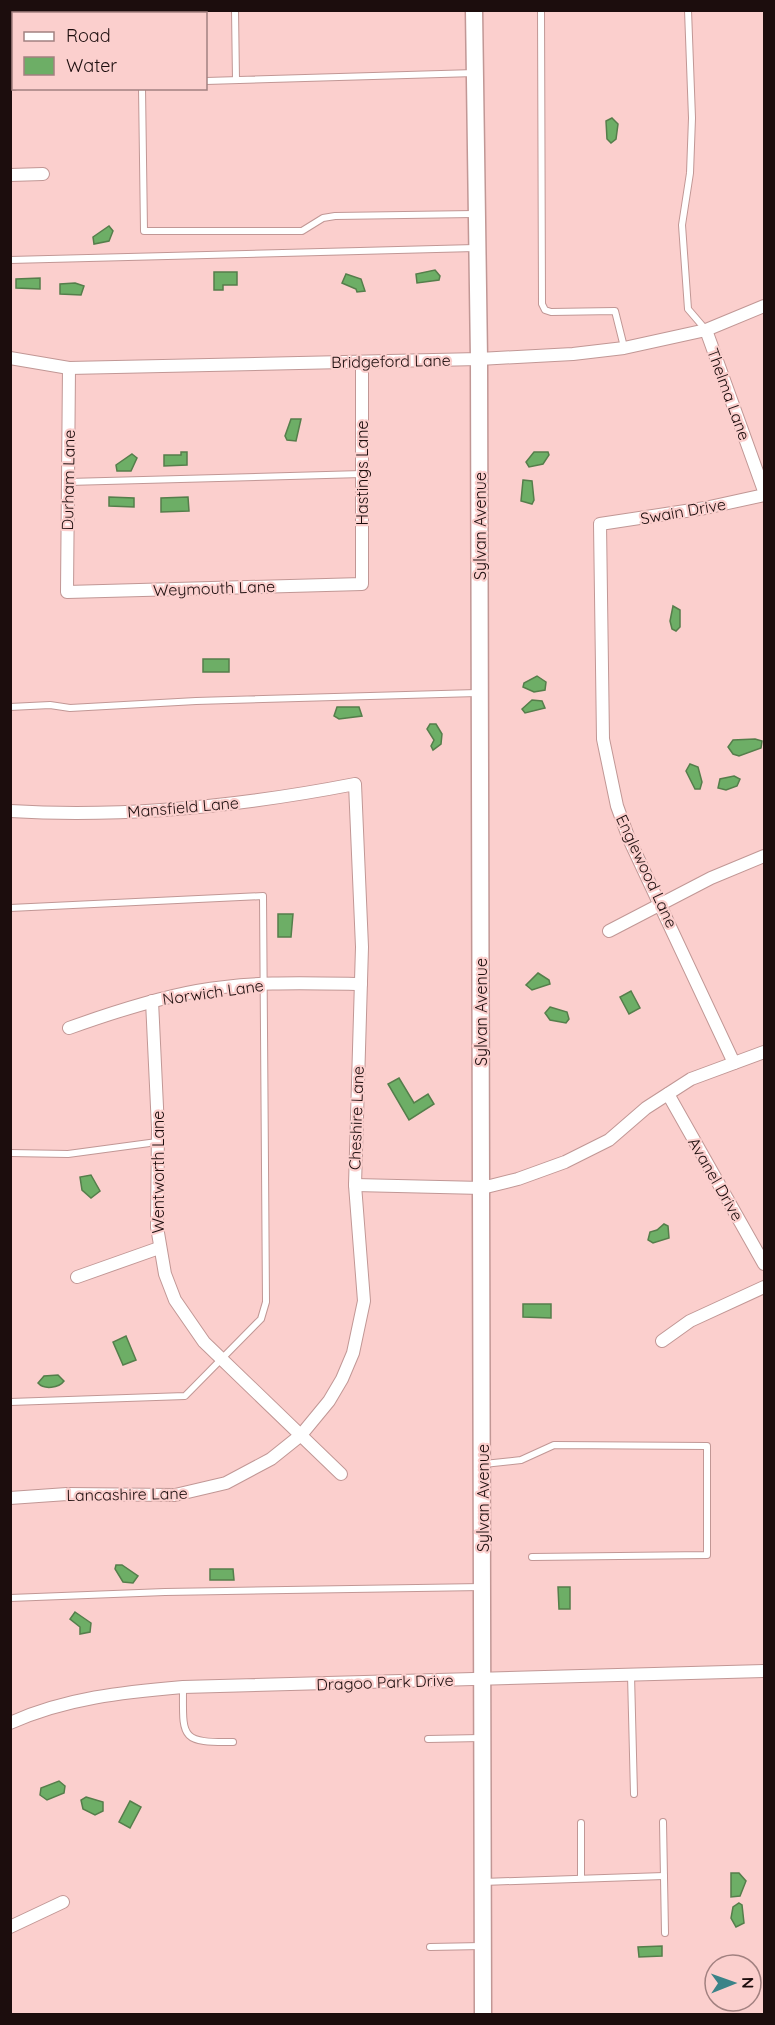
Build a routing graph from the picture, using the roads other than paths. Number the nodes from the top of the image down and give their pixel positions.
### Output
1 (235, 10) edge
2 (474, 10) edge
3 (541, 10) edge
4 (688, 10) edge
5 (475, 73) junction
6 (236, 80) junction
7 (207, 81) edge
8 (142, 90) edge
9 (43, 174) dead end
10 (10, 175) edge
11 (478, 214) junction
12 (478, 248) junction
13 (10, 260) edge
14 (765, 306) edge
15 (706, 330) junction
16 (624, 348) junction
17 (10, 358) edge
18 (479, 359) junction
19 (362, 362) junction
20 (69, 368) junction
21 (362, 474) junction
22 (68, 482) junction
23 (765, 493) edge
24 (600, 524) joint
25 (362, 584) joint
26 (67, 592) joint
27 (480, 693) junction
28 (10, 707) edge
29 (355, 784) joint
30 (10, 811) edge
31 (765, 856) edge
32 (661, 902) junction
33 (10, 908) edge
34 (609, 931) dead end
35 (265, 984) junction
36 (361, 984) junction
37 (152, 1000) junction
38 (69, 1028) dead end
39 (765, 1052) edge
40 (734, 1063) junction
41 (668, 1094) junction
42 (158, 1142) junction
43 (10, 1153) edge
44 (355, 1185) junction
45 (482, 1188) junction
46 (159, 1248) junction
47 (765, 1264) edge
48 (77, 1277) dead end
49 (765, 1287) edge
50 (662, 1341) dead end
51 (223, 1360) junction
52 (10, 1402) edge
53 (301, 1435) junction
54 (484, 1464) junction
55 (340, 1474) dead end
56 (10, 1498) edge
57 (532, 1557) dead end
58 (482, 1587) junction
59 (10, 1598) edge
60 (765, 1671) edge
61 (631, 1675) junction
62 (481, 1679) junction
63 (183, 1687) junction
64 (10, 1724) edge
65 (481, 1738) junction
66 (428, 1739) dead end
67 (233, 1742) dead end
68 (634, 1794) dead end
69 (663, 1822) dead end
70 (581, 1823) dead end
71 (664, 1876) junction
72 (581, 1878) junction
73 (482, 1882) junction
74 (63, 1902) dead end
75 (10, 1927) edge
76 (664, 1933) dead end
77 (483, 1946) junction
78 (430, 1947) dead end
79 (483, 2014) edge

1 - 6 lane
2 - 5 main road, Sylvan Avenue
3 - 16 lane
4 - 15 lane
5 - 6 lane
5 - 11 main road, Sylvan Avenue
6 - 7 lane
8 - 11 lane
9 - 10 street
11 - 12 main road, Sylvan Avenue
12 - 13 lane
12 - 18 main road, Sylvan Avenue
14 - 15 street, Bridgeford Lane
15 - 16 street, Bridgeford Lane
15 - 23 street, Thelma Lane
16 - 18 street, Bridgeford Lane
17 - 20 street, Bridgeford Lane
18 - 19 street, Bridgeford Lane
18 - 27 main road, Sylvan Avenue
19 - 20 street, Bridgeford Lane
19 - 21 street, Hastings Lane
20 - 22 street, Durham Lane
21 - 22 lane
21 - 25 street, Hastings Lane
22 - 26 street, Durham Lane
23 - 24 street, Swain Drive
24 - 32 street, Englewood Lane
25 - 26 street, Weymouth Lane
27 - 28 lane
27 - 45 main road, Sylvan Avenue
29 - 30 street, Mansfield Lane
29 - 36 street, Cheshire Lane
31 - 32 street
32 - 34 street
32 - 40 street, Englewood Lane
33 - 35 lane
35 - 36 street, Norwich Lane
35 - 37 street, Norwich Lane
35 - 51 lane
36 - 44 street, Cheshire Lane
37 - 38 street, Norwich Lane
37 - 42 street, Wentworth Lane
39 - 40 street
40 - 41 street
41 - 45 street
41 - 47 street, Avanel Drive
42 - 43 lane
42 - 46 street, Wentworth Lane
44 - 45 street
44 - 53 street, Cheshire Lane
45 - 54 main road, Sylvan Avenue
46 - 48 street
46 - 51 street, Wentworth Lane
49 - 50 street
51 - 52 lane
51 - 53 street, Wentworth Lane
53 - 55 street, Wentworth Lane
53 - 56 street, Lancashire Lane
54 - 57 lane
54 - 58 main road, Sylvan Avenue
58 - 59 lane
58 - 62 main road, Sylvan Avenue
60 - 61 street, Dragoo Park Drive
61 - 62 street, Dragoo Park Drive
61 - 68 lane
62 - 63 street, Dragoo Park Drive
62 - 65 main road, Sylvan Avenue
63 - 64 street, Dragoo Park Drive
63 - 67 lane
65 - 66 lane
65 - 73 main road, Sylvan Avenue
69 - 71 lane
70 - 72 lane
71 - 72 lane
71 - 76 lane
72 - 73 lane
73 - 77 main road, Sylvan Avenue
74 - 75 street
77 - 78 lane
77 - 79 main road, Sylvan Avenue

